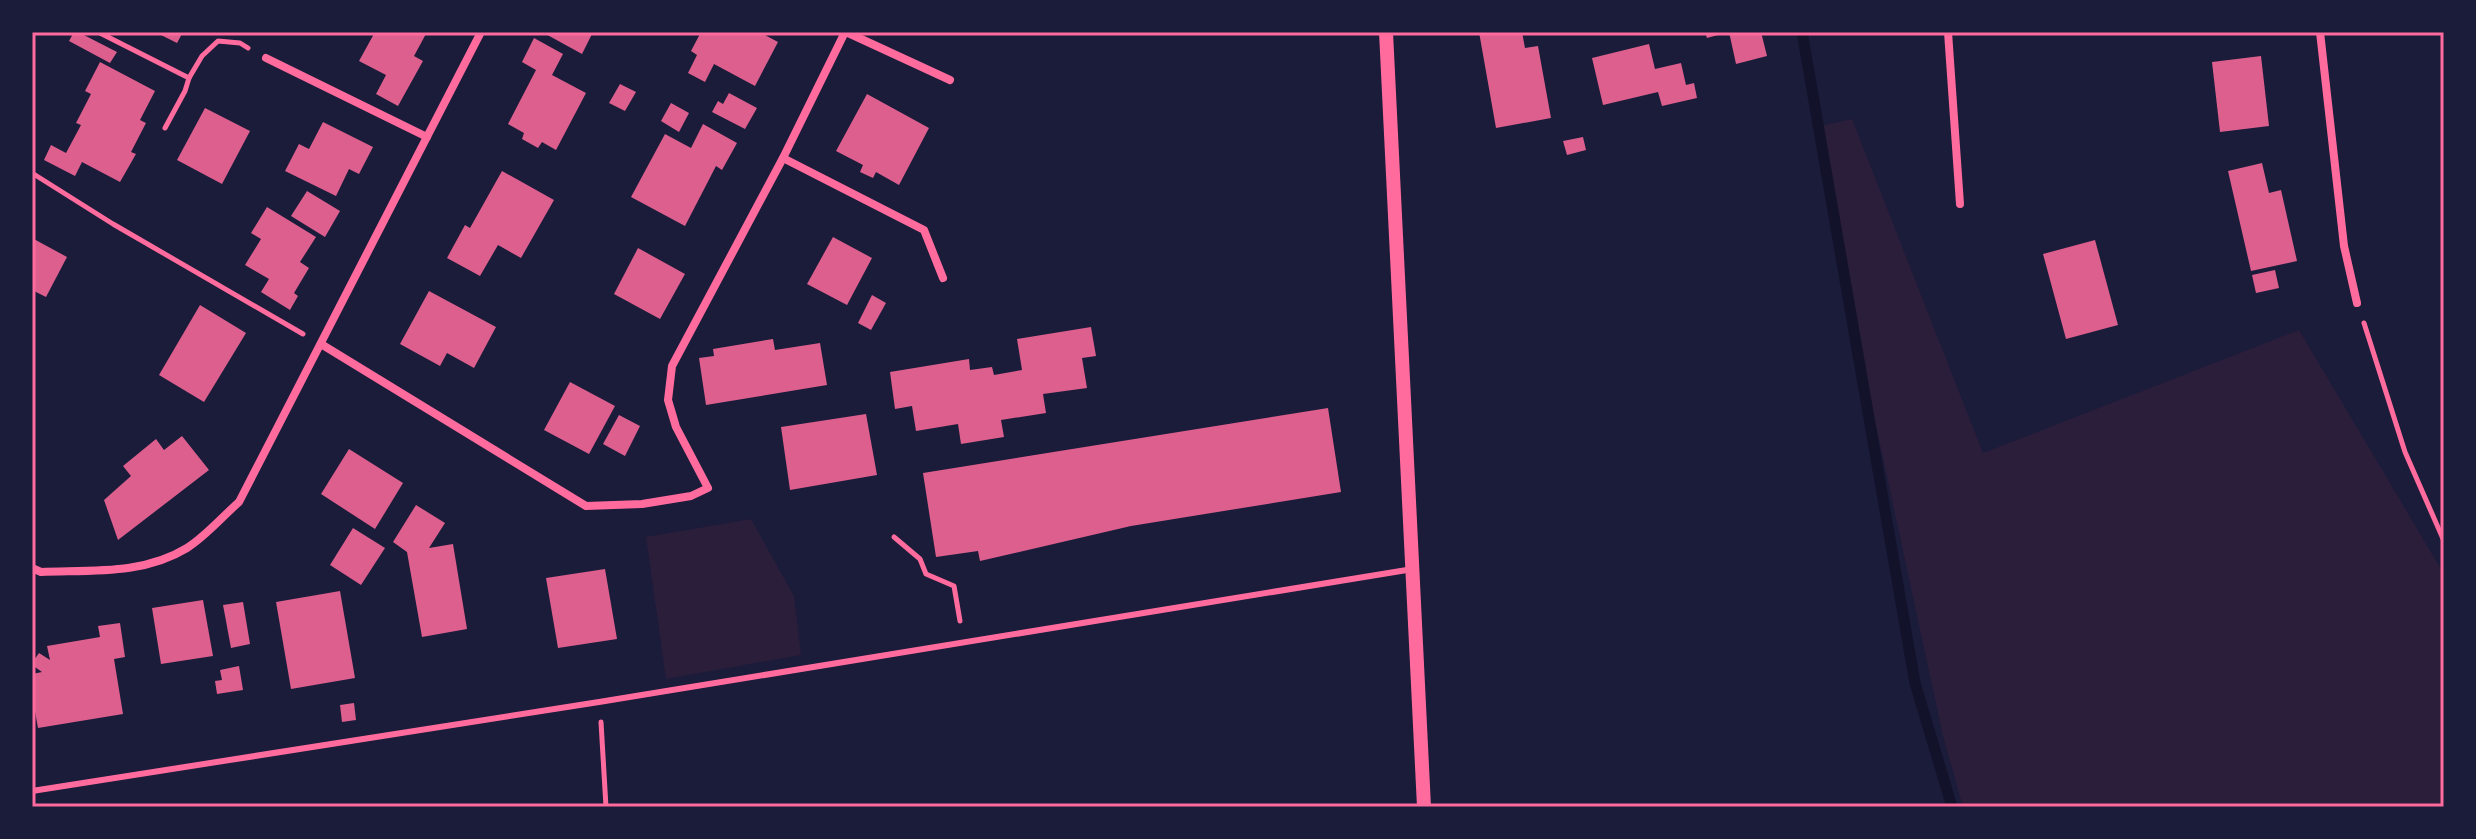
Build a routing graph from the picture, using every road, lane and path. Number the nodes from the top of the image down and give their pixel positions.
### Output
1 (98, 32) edge
2 (481, 32) edge
3 (846, 32) edge
4 (1386, 32) edge
5 (1948, 32) edge
6 (2320, 32) edge
7 (266, 58) joint
8 (189, 78) junction
9 (950, 80) dead end
10 (165, 128) dead end
11 (427, 137) junction
12 (783, 158) junction
13 (32, 173) edge
14 (1960, 204) dead end
15 (943, 278) dead end
16 (2357, 303) joint
17 (321, 344) junction
18 (894, 537) dead end
19 (2444, 541) edge
20 (32, 568) edge
21 (1413, 569) junction
22 (964, 641) junction
23 (599, 702) junction
24 (32, 791) edge
25 (606, 807) edge
26 (1424, 807) edge

1 - 8 path
2 - 11 street
3 - 9 street
3 - 12 street
4 - 21 street
5 - 14 street
6 - 16 street
7 - 8 path
7 - 11 street
8 - 10 path
11 - 17 street
12 - 15 street
12 - 17 street
13 - 17 path
16 - 19 path
17 - 20 street
18 - 22 path
21 - 22 lane
21 - 26 street
22 - 23 lane
23 - 24 lane
23 - 25 path

